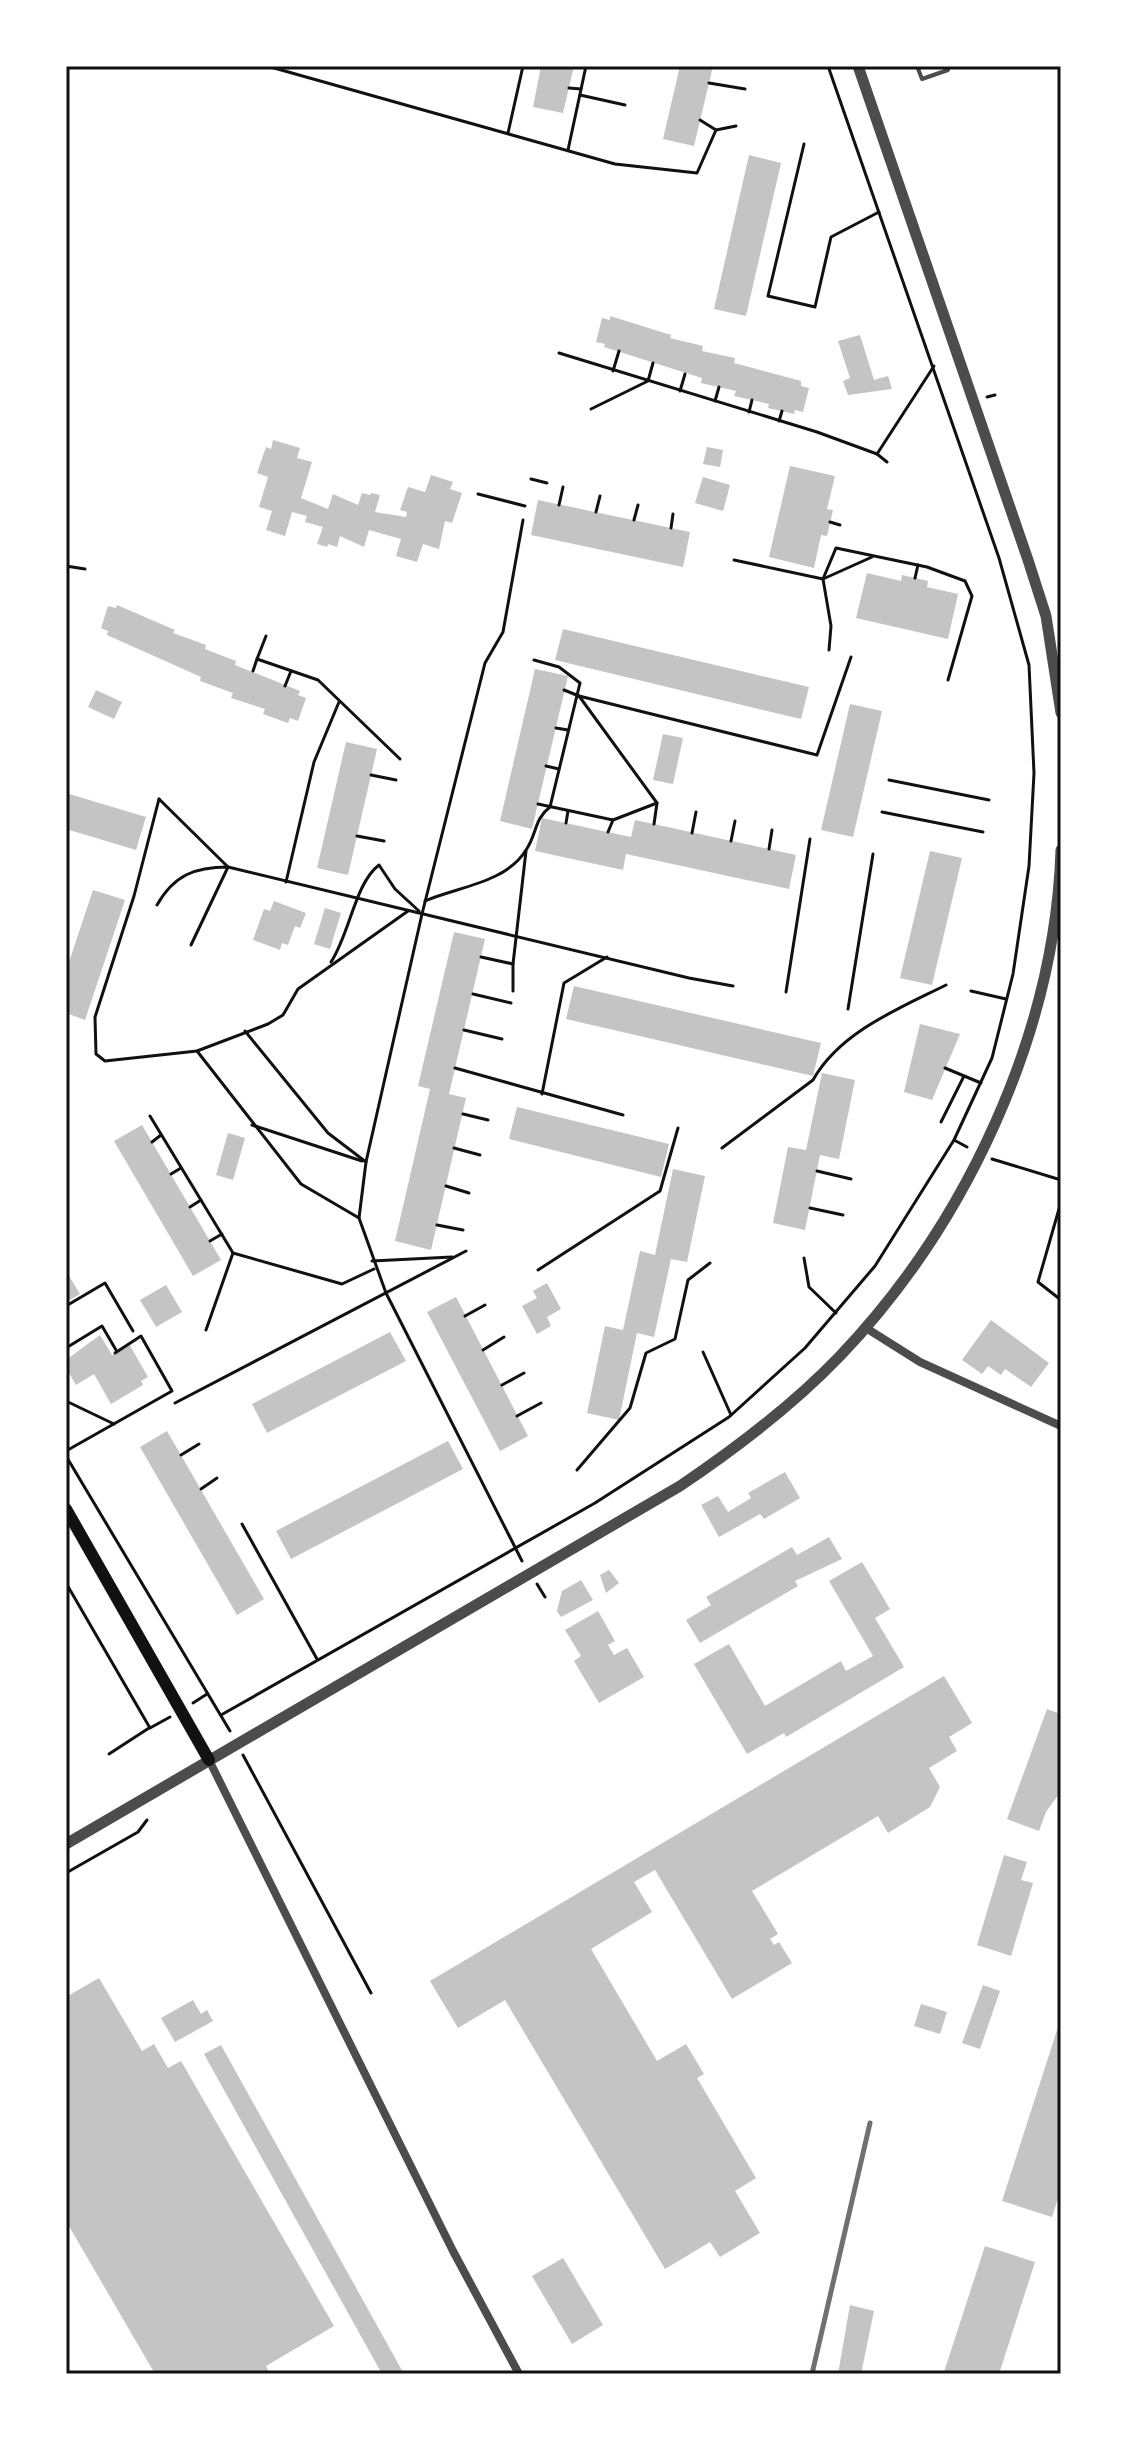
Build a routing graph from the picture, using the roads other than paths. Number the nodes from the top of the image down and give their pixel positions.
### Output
1 (858, 66) edge
2 (917, 66) edge
3 (948, 70) dead end
4 (1061, 713) edge
5 (1061, 850) edge
6 (866, 1328) junction
7 (1061, 1426) edge
8 (66, 1509) edge
9 (209, 1760) junction
10 (66, 1844) edge
11 (519, 2374) edge

1 - 4 street
2 - 3 lane
5 - 6 street
6 - 7 street
6 - 9 street
8 - 9 main road
9 - 10 street
9 - 11 street

